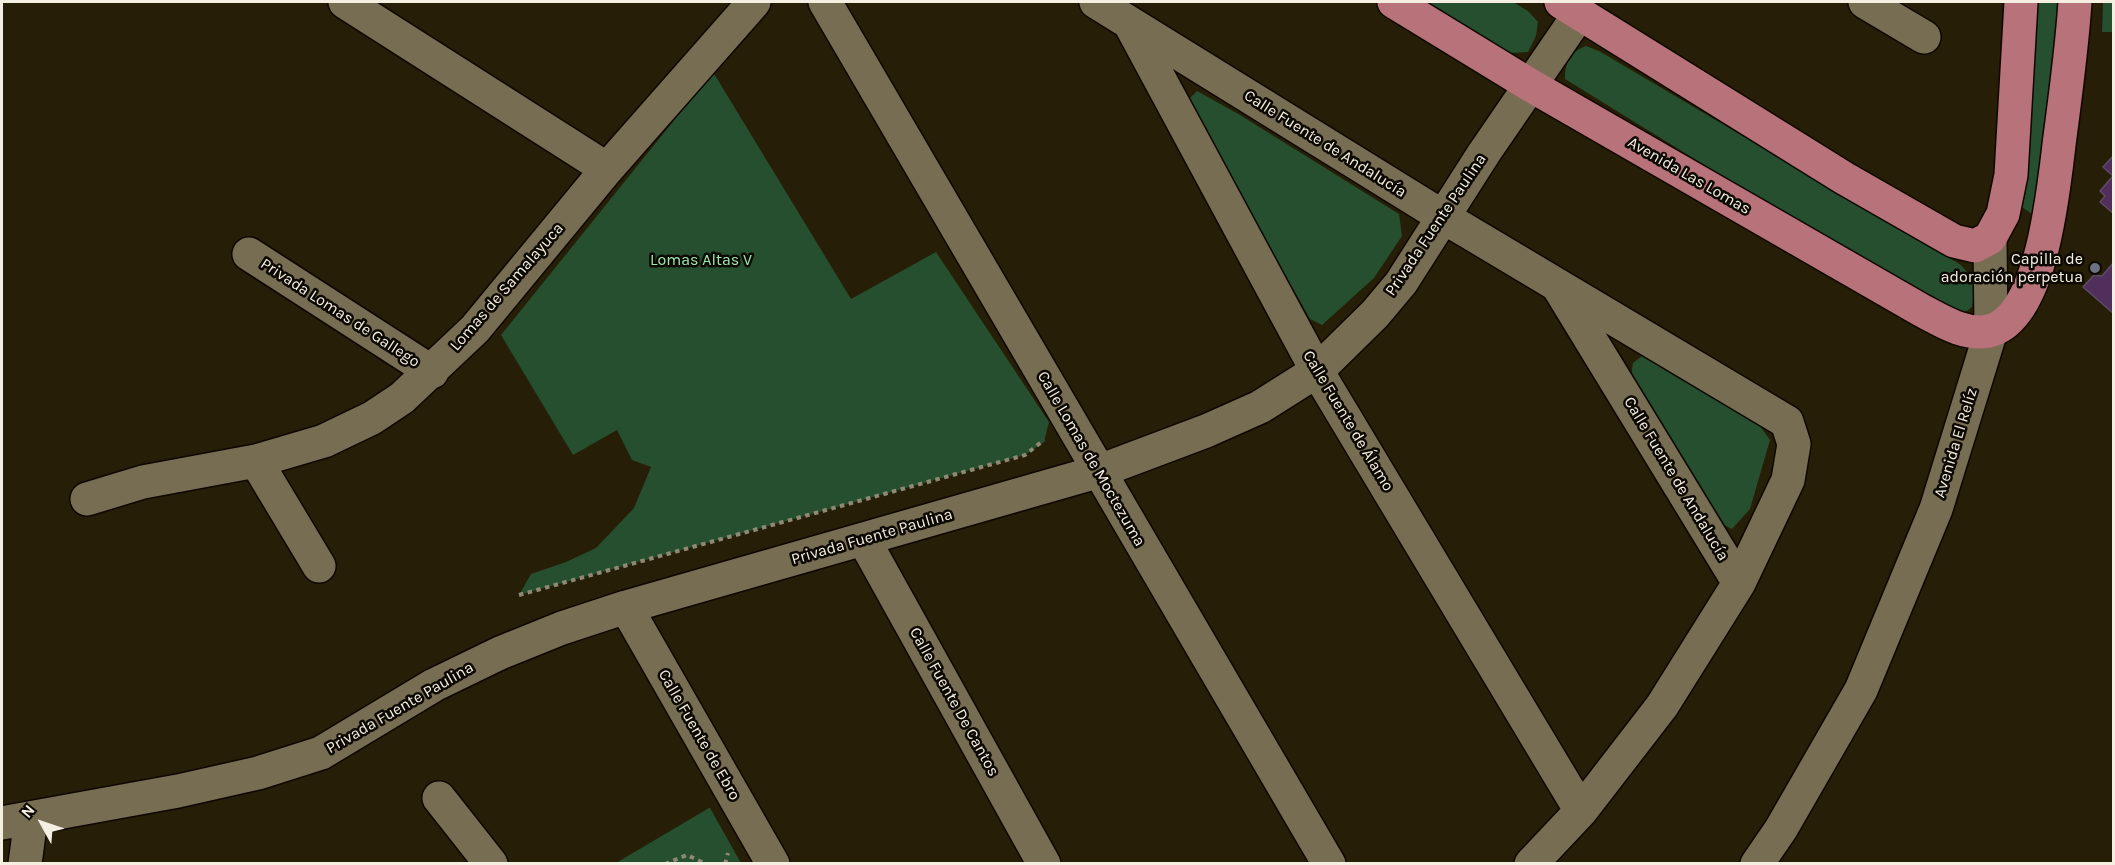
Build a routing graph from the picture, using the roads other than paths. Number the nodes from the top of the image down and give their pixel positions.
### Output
1 (345, 2) edge
2 (754, 2) edge
3 (825, 2) edge
4 (1096, 2) edge
5 (1394, 2) edge
6 (1865, 2) edge
7 (2021, 2) edge
8 (2075, 2) edge
9 (1570, 7) edge
10 (1129, 23) junction
11 (1924, 37) dead end
12 (1530, 85) junction
13 (607, 169) junction
14 (1445, 218) junction
15 (1990, 238) junction
16 (249, 254) dead end
17 (1556, 284) junction
18 (1991, 331) junction
19 (1317, 371) junction
20 (432, 372) junction
21 (256, 461) junction
22 (1097, 472) junction
23 (87, 499) dead end
24 (864, 540) junction
25 (319, 566) dead end
26 (1739, 583) junction
27 (626, 607) junction
28 (439, 798) dead end
29 (1581, 810) junction
30 (16, 821) edge
31 (25, 864) edge
32 (491, 864) edge
33 (773, 864) edge
34 (1044, 864) edge
35 (1329, 864) edge
36 (1531, 864) edge
37 (1757, 864) edge

1 - 13 street
2 - 13 street, Lomas de Samalayuca
3 - 22 street, Calle Lomas de Moctezuma
4 - 10 street, Calle Fuente de Andalucía
5 - 12 main road, Avenida Las Lomas
6 - 11 street
7 - 15 main road
8 - 18 main road
9 - 12 street, Privada Fuente Paulina
9 - 15 main road
10 - 14 street, Calle Fuente de Andalucía
10 - 19 street, Calle Fuente de Álamo
12 - 14 street, Privada Fuente Paulina
12 - 18 main road, Avenida Las Lomas
13 - 20 street, Lomas de Samalayuca
14 - 17 street, Calle Fuente de Andalucía
14 - 19 street, Privada Fuente Paulina
15 - 18 street, Avenida El Relíz
16 - 20 street, Privada Lomas de Gallego
17 - 26 street, Calle Fuente de Andalucía
17 - 26 street, Calle Fuente de Andalucía
18 - 37 street, Avenida El Relíz
19 - 22 street, Privada Fuente Paulina
19 - 29 street, Calle Fuente de Álamo
20 - 21 street, Lomas de Samalayuca
21 - 23 street, Lomas de Samalayuca
21 - 25 street
22 - 24 street, Privada Fuente Paulina
22 - 35 street, Calle Lomas de Moctezuma
24 - 27 street, Privada Fuente Paulina
24 - 34 street, Calle Fuente De Cantos
26 - 29 street, Calle Fuente de Andalucía
27 - 30 street, Privada Fuente Paulina
27 - 33 street, Calle Fuente de Ebro
28 - 32 street
29 - 36 street, Calle Fuente de Andalucía
30 - 31 street

